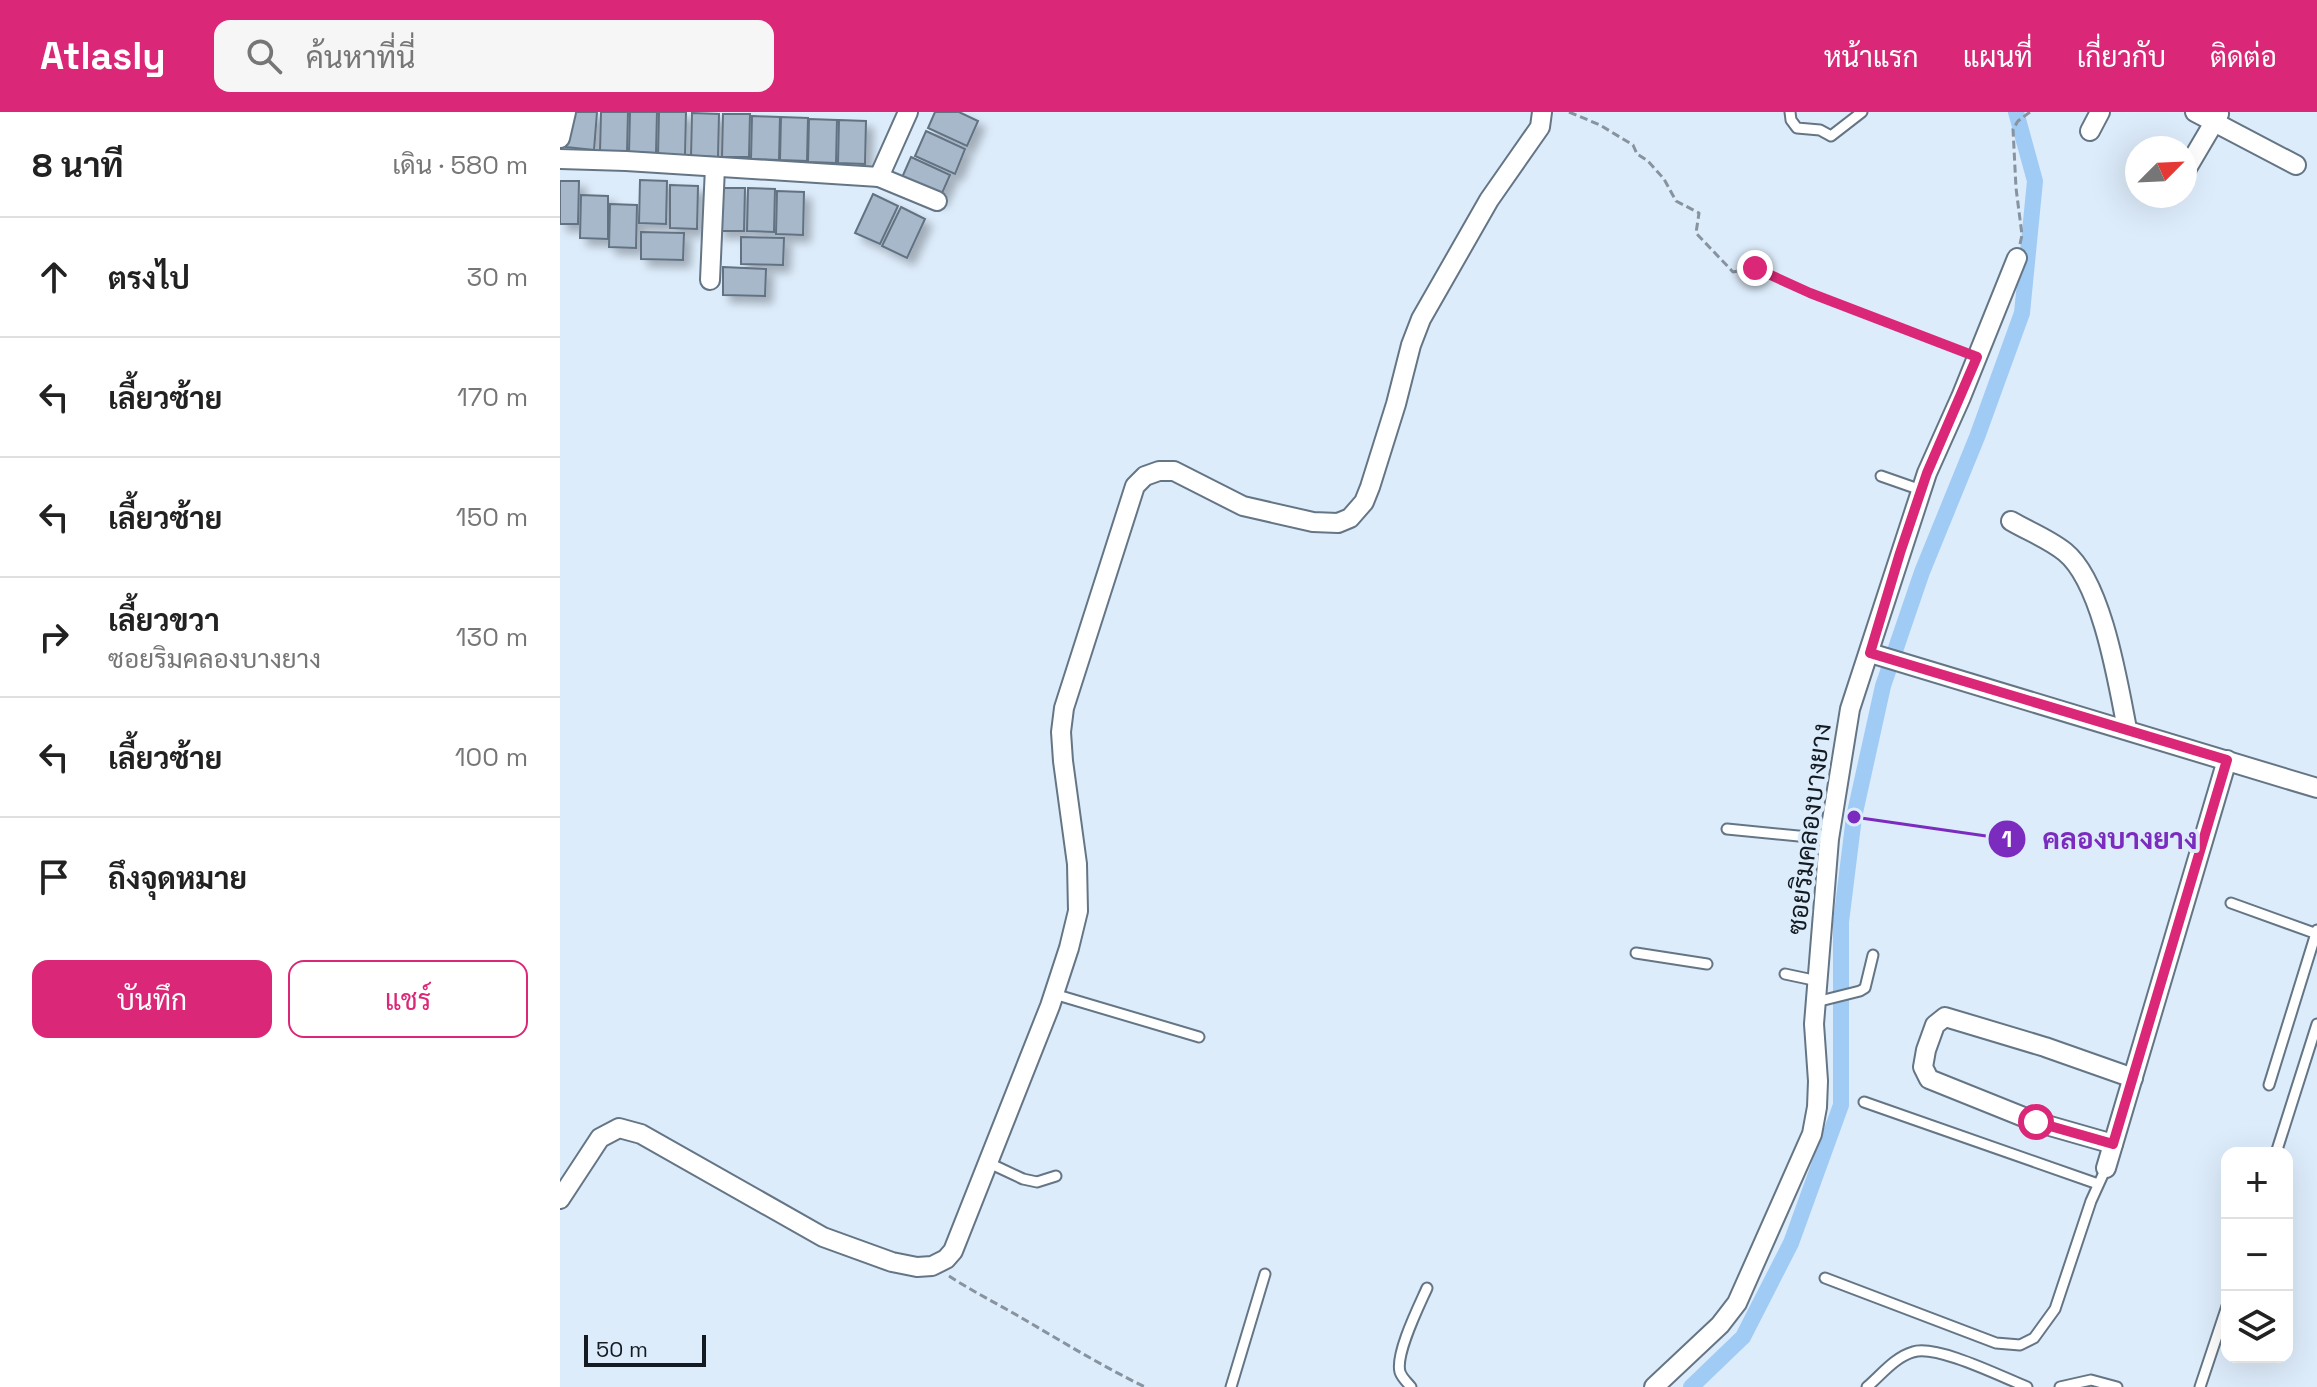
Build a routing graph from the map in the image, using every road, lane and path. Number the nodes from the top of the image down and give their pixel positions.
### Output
1 (566, 112) edge
2 (908, 112) edge
3 (1542, 112) edge
4 (1569, 112) edge
5 (1790, 112) edge
6 (1862, 112) edge
7 (2030, 112) edge
8 (2100, 112) edge
9 (2195, 112) edge
10 (2217, 117) edge
11 (2090, 131) dead end
12 (560, 138) edge
13 (2197, 151) edge
14 (560, 159) edge
15 (2296, 165) dead end
16 (715, 167) junction
17 (879, 177) junction
18 (937, 201) dead end
19 (2017, 258) joint
20 (710, 280) dead end
21 (1977, 357) junction
22 (1881, 476) dead end
23 (1921, 490) junction
24 (2011, 521) dead end
25 (1874, 655) junction
26 (2127, 729) junction
27 (2227, 760) junction
28 (2317, 788) edge
29 (1727, 829) dead end
30 (1829, 839) junction
31 (2231, 903) dead end
32 (2317, 933) edge
33 (1636, 953) dead end
34 (1873, 955) dead end
35 (1707, 964) dead end
36 (1785, 974) dead end
37 (1818, 981) junction
38 (1054, 994) junction
39 (1824, 1000) junction
40 (2317, 1024) edge
41 (1199, 1037) dead end
42 (2133, 1078) junction
43 (2269, 1085) dead end
44 (1864, 1102) dead end
45 (2113, 1144) junction
46 (2278, 1147) edge
47 (989, 1163) junction
48 (1056, 1176) dead end
49 (2102, 1176) junction
50 (560, 1199) edge
51 (932, 1266) junction
52 (1265, 1274) dead end
53 (1825, 1278) dead end
54 (1427, 1288) dead end
55 (2221, 1324) edge
56 (1145, 1387) edge
57 (1231, 1387) edge
58 (1411, 1387) edge
59 (1654, 1387) edge
60 (1867, 1387) edge
61 (2027, 1387) edge
62 (2060, 1387) edge
63 (2117, 1387) edge
64 (2200, 1387) edge

1 - 12 street
2 - 17 street
3 - 38 street
4 - 21 path
5 - 6 lane
7 - 19 path
8 - 11 street
9 - 10 street
10 - 13 street
10 - 15 street
14 - 16 street
16 - 17 street
16 - 20 street
17 - 18 street
19 - 21 street, ซอยริมคลองบางยาง
21 - 23 street, ซอยริมคลองบางยาง
22 - 23 lane
23 - 25 street, ซอยริมคลองบางยาง
24 - 26 street
25 - 26 street
25 - 30 street, ซอยริมคลองบางยาง
26 - 27 street
27 - 28 street
27 - 42 street
29 - 30 lane
30 - 37 street, ซอยริมคลองบางยาง
31 - 32 lane
32 - 43 lane
33 - 35 lane
34 - 39 lane
36 - 37 lane
37 - 39 street, ซอยริมคลองบางยาง
38 - 41 lane
38 - 47 street
39 - 59 street, ซอยริมคลองบางยาง
40 - 46 lane
42 - 45 street
42 - 45 street
44 - 49 lane
45 - 49 street
47 - 48 lane
47 - 51 street
49 - 53 lane
50 - 51 street
51 - 56 path
52 - 57 lane
54 - 58 lane
55 - 64 lane
60 - 61 lane
62 - 63 lane

